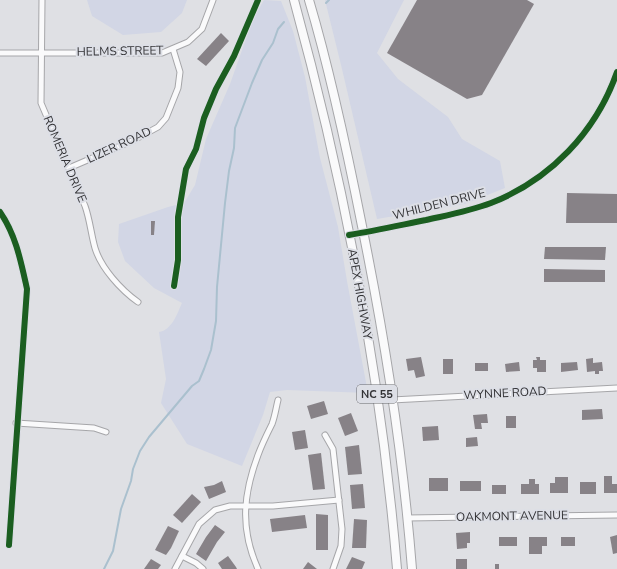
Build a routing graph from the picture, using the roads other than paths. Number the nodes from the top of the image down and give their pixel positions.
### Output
1 (42, 0) edge
2 (213, 0) edge
3 (294, 0) edge
4 (309, 0) edge
5 (173, 49) junction
6 (0, 53) edge
7 (41, 53) junction
8 (617, 72) edge
9 (69, 168) junction
10 (0, 212) edge
11 (364, 233) junction
12 (349, 235) junction
13 (138, 302) dead end
14 (617, 388) edge
15 (278, 400) dead end
16 (392, 400) junction
17 (16, 422) junction
18 (106, 432) dead end
19 (325, 435) dead end
20 (339, 500) junction
21 (245, 506) junction
22 (617, 515) edge
23 (407, 518) junction
24 (9, 545) dead end
25 (182, 556) junction
26 (175, 569) edge
27 (203, 569) edge
28 (258, 569) edge
29 (334, 569) edge
30 (397, 569) edge
31 (412, 569) edge

1 - 7 street, ROMERIA DRIVE
2 - 5 street, HELMS STREET
3 - 12 main road, APEX HIGHWAY / NC 55
4 - 11 main road, APEX HIGHWAY / NC 55
5 - 7 street, HELMS STREET
5 - 9 street, LIZER ROAD
6 - 7 street, HELMS STREET
7 - 9 street, ROMERIA DRIVE
8 - 11 street, WHILDEN DRIVE
9 - 13 street, ROMERIA DRIVE
10 - 17 street
11 - 12 street, WHILDEN DRIVE
11 - 16 main road, APEX HIGHWAY / NC 55
12 - 30 main road, APEX HIGHWAY / NC 55
14 - 16 street, WYNNE ROAD
15 - 21 street
16 - 23 main road, APEX HIGHWAY / NC 55
17 - 18 street
17 - 24 street
19 - 20 street
20 - 21 street
20 - 29 street
21 - 25 street
21 - 28 street
22 - 23 street, OAKMONT AVENUE
23 - 31 main road, APEX HIGHWAY / NC 55
25 - 26 street
25 - 27 street

